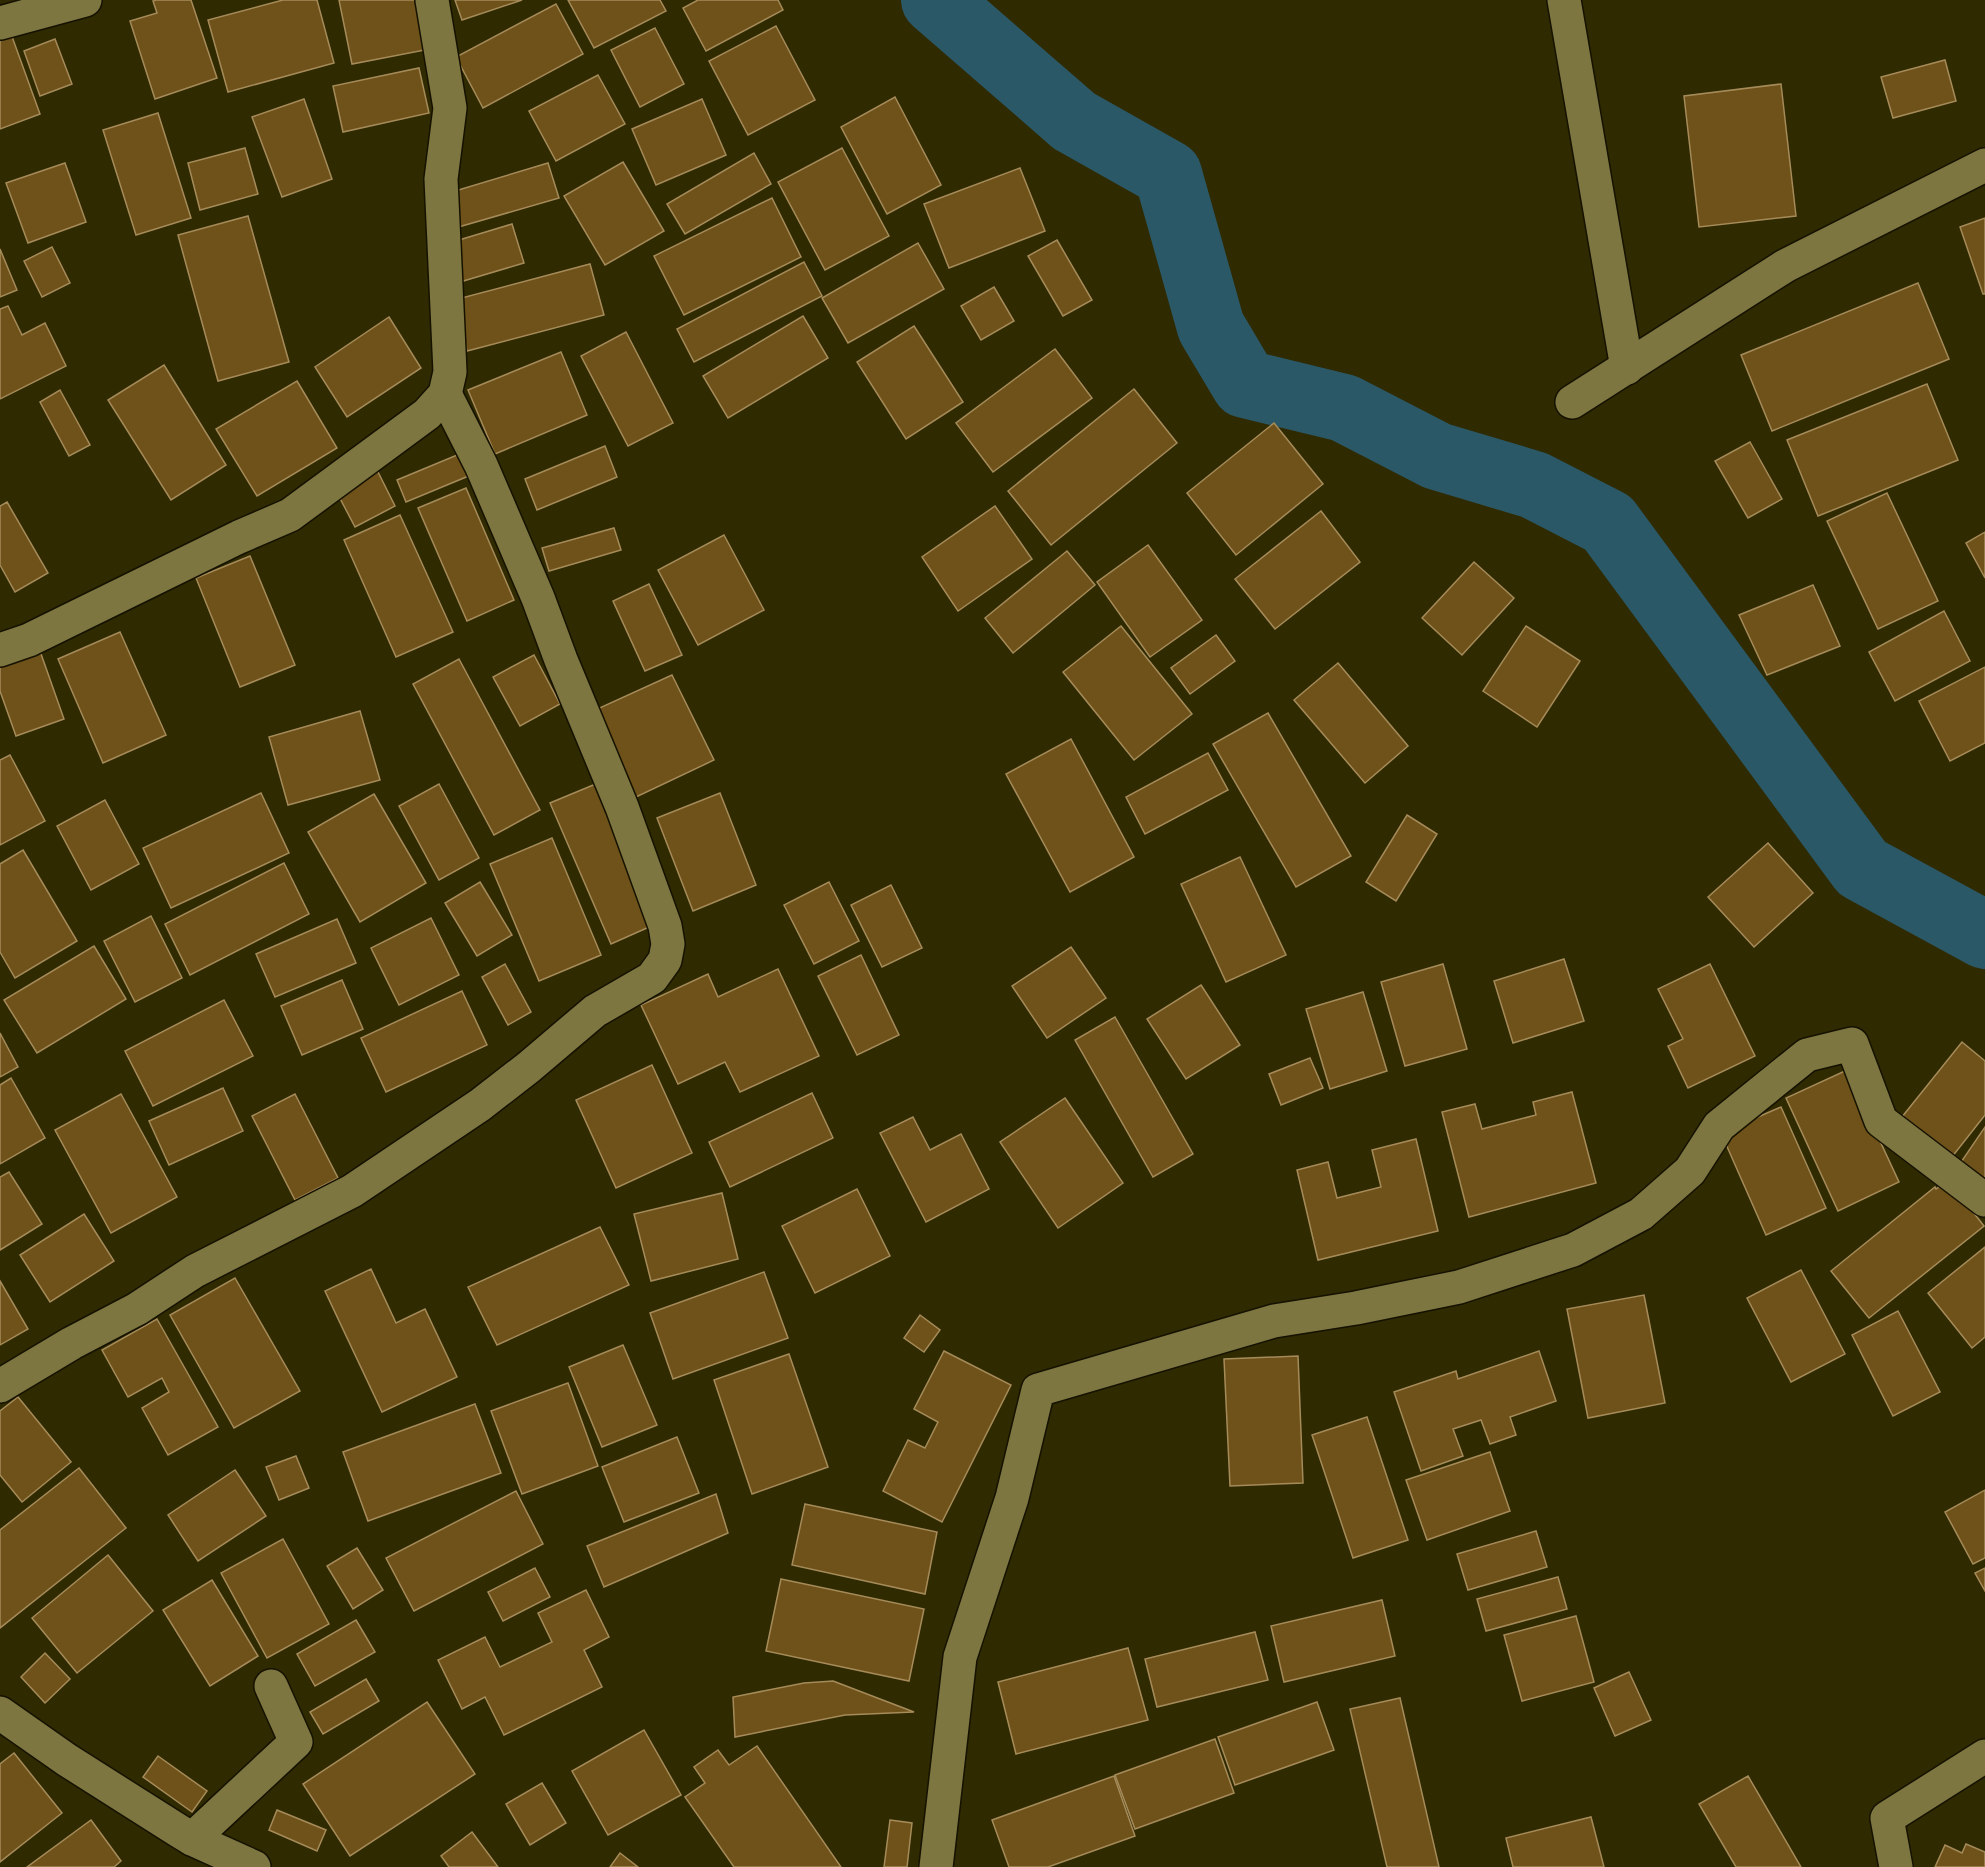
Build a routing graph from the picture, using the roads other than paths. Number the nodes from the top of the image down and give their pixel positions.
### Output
1 (85, 0) edge
2 (432, 0) edge
3 (1564, 0) edge
4 (0, 23) edge
5 (1985, 165) edge
6 (1626, 368) junction
7 (445, 394) junction
8 (1572, 402) dead end
9 (0, 650) edge
10 (1985, 1200) edge
11 (0, 1386) edge
12 (271, 1686) dead end
13 (0, 1713) edge
14 (1985, 1756) edge
15 (192, 1839) junction
16 (254, 1867) edge
17 (936, 1867) edge
18 (1896, 1867) edge

1 - 4 street
2 - 7 street
3 - 6 street
5 - 6 street
6 - 8 street
7 - 9 street
7 - 11 street
10 - 17 street
12 - 15 street
13 - 15 street
14 - 18 street
15 - 16 street

